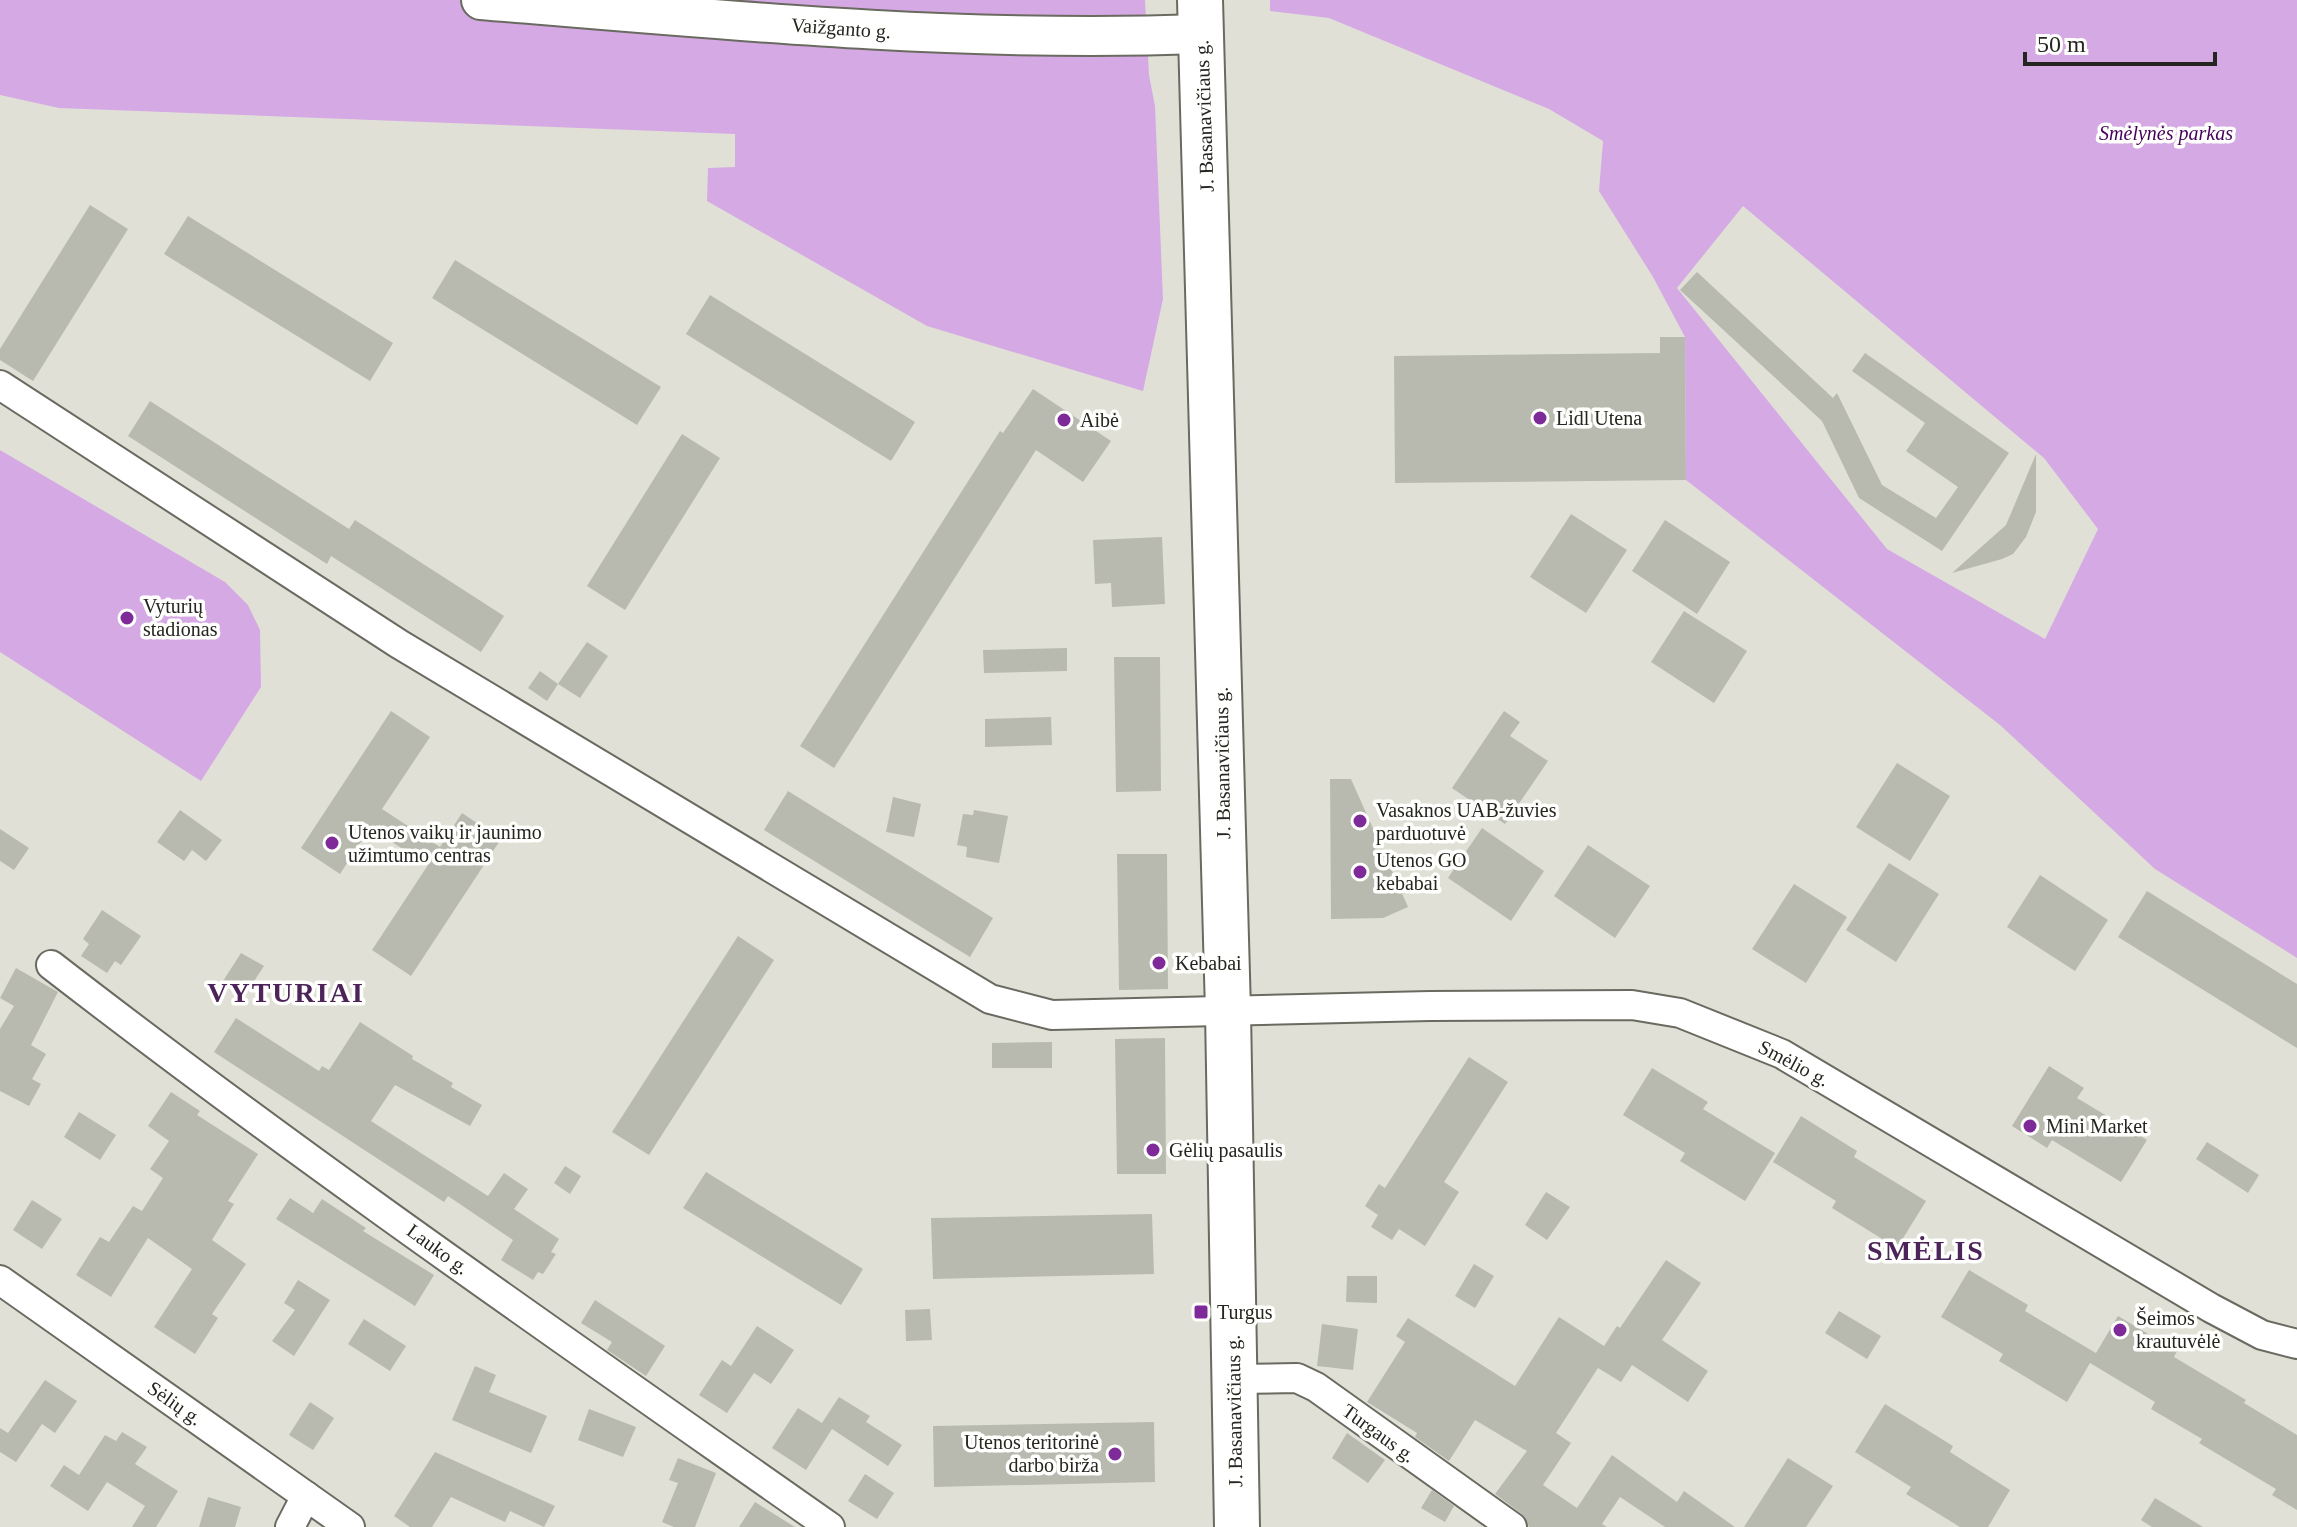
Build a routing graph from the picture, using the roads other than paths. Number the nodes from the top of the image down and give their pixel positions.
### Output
1 (481, 0) edge
2 (1201, 17) edge
3 (0, 385) edge
4 (51, 965) dead end
5 (1228, 1011) junction
6 (0, 1280) edge
7 (2297, 1344) edge
8 (1233, 1379) junction
9 (306, 1496) junction
10 (290, 1527) edge
11 (350, 1527) edge
12 (830, 1527) edge
13 (1237, 1527) edge
14 (1512, 1527) edge

1 - 2 main road, Vaižganto g.
2 - 5 main road, J. Basanavičiaus g.
3 - 5 street, Smėlio g.
4 - 12 street, Lauko g.
5 - 7 street, Smėlio g.
5 - 8 main road, J. Basanavičiaus g.
6 - 9 street, Sėlių g.
8 - 13 main road, J. Basanavičiaus g.
8 - 14 street, Turgaus g.
9 - 10 street
9 - 11 street, Sėlių g.

